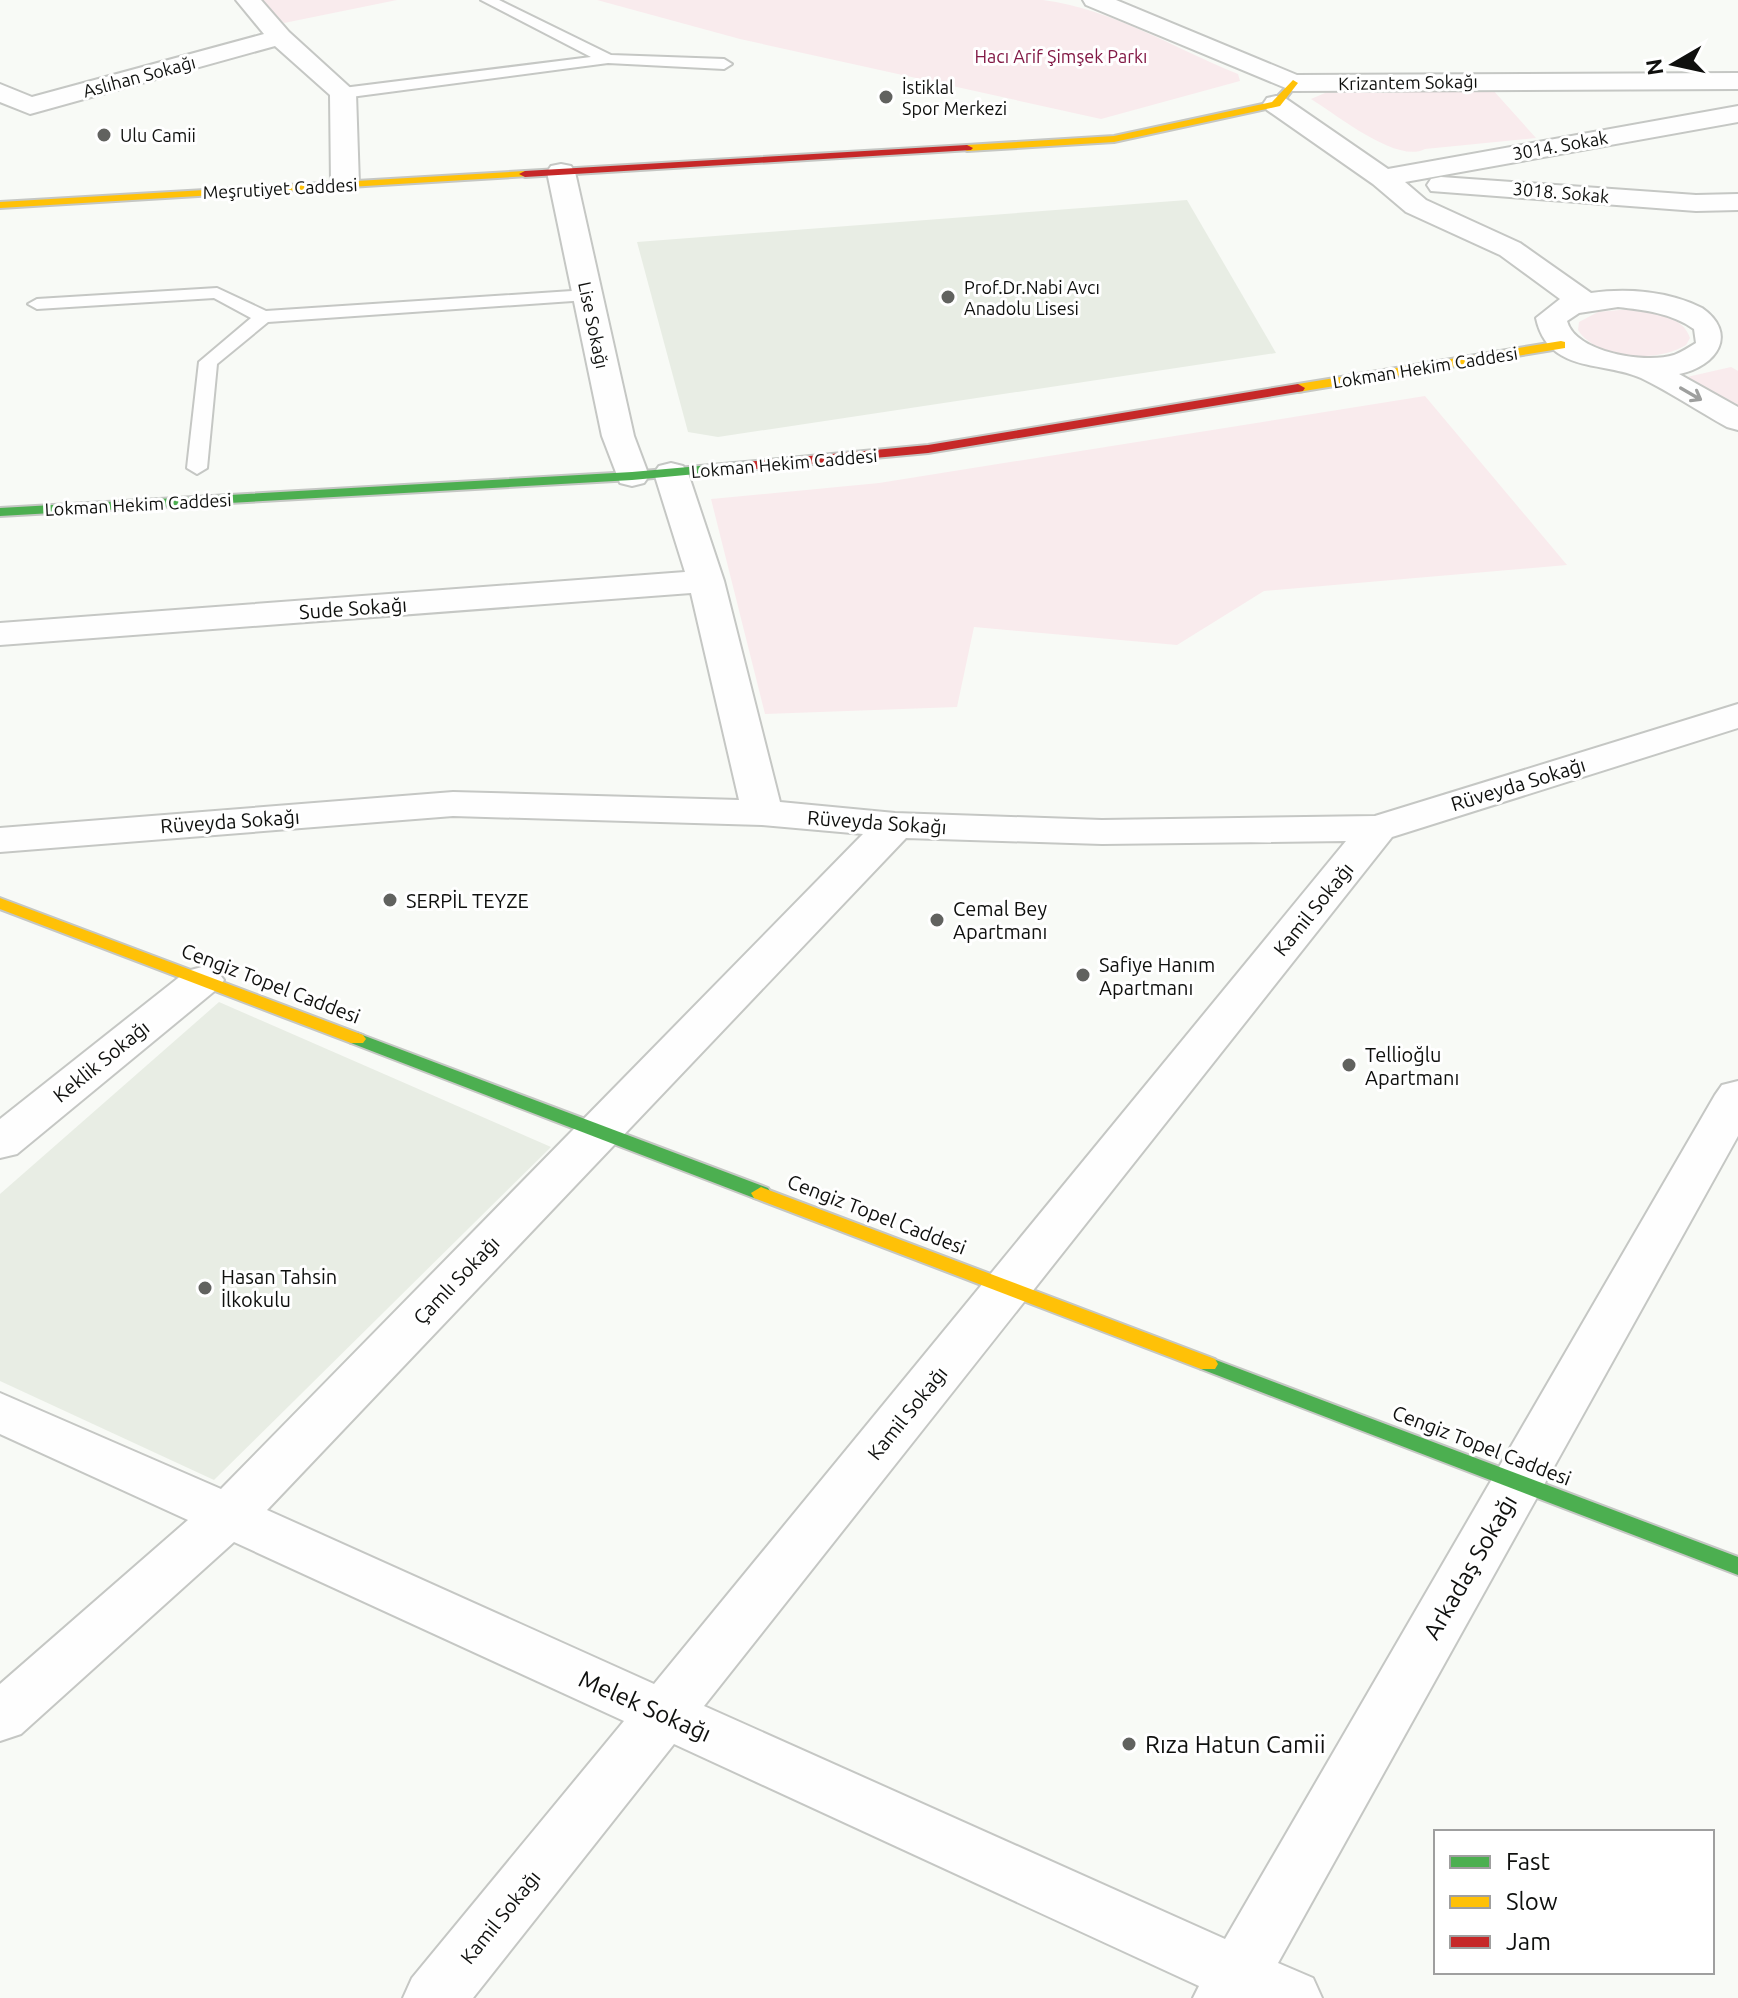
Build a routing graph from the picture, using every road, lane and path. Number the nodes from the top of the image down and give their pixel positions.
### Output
1 (248, 0) edge
2 (488, 0) edge
3 (1132, 0) edge
4 (1101, 2) edge
5 (280, 37) junction
6 (566, 39) junction
7 (608, 59) junction
8 (724, 64) dead end
9 (525, 71) junction
10 (1738, 81) edge
11 (1293, 83) junction
12 (0, 92) edge
13 (343, 93) junction
14 (1276, 104) junction
15 (1738, 114) edge
16 (561, 172) junction
17 (1383, 178) junction
18 (345, 185) junction
19 (1738, 202) edge
20 (0, 205) edge
21 (587, 295) junction
22 (1584, 302) junction
23 (37, 304) dead end
24 (263, 317) junction
25 (1561, 345) junction
26 (1726, 346) edge
27 (1644, 367) junction
28 (1738, 420) edge
29 (197, 468) dead end
30 (671, 473) junction
31 (632, 476) junction
32 (0, 512) edge
33 (706, 581) junction
34 (0, 634) edge
35 (1738, 716) edge
36 (762, 813) junction
37 (895, 825) junction
38 (1378, 828) junction
39 (0, 840) edge
40 (0, 903) edge
41 (202, 980) junction
42 (1738, 1095) edge
43 (599, 1132) junction
44 (0, 1143) edge
45 (1008, 1287) junction
46 (0, 1412) edge
47 (1518, 1482) junction
48 (228, 1516) junction
49 (1738, 1566) edge
50 (663, 1714) junction
51 (0, 1718) edge
52 (1232, 1986) edge
53 (435, 1998) edge
54 (1290, 1998) edge

1 - 5 street
2 - 6 lane
3 - 4 street
4 - 11 street, Krizantem Sokağı
5 - 12 street, Aslıhan Sokağı
5 - 13 street
6 - 7 lane
6 - 9 lane
7 - 8 lane
7 - 9 lane
9 - 13 lane
10 - 11 street, Krizantem Sokağı
11 - 14 street
13 - 18 street
14 - 16 street, Meşrutiyet Caddesi
14 - 17 street
15 - 17 street, 3014. Sokak
16 - 18 street, Meşrutiyet Caddesi
16 - 21 street, Lise Sokağı
17 - 19 street, 3018. Sokak
17 - 22 street
18 - 20 street, Meşrutiyet Caddesi
21 - 24 lane
21 - 31 street, Lise Sokağı
22 - 25 street
22 - 26 street
23 - 24 lane
24 - 29 lane
25 - 27 street
25 - 30 street, Lokman Hekim Caddesi
26 - 27 street
27 -> 28 street
30 - 31 street, Lokman Hekim Caddesi
30 - 33 street
31 - 32 street, Lokman Hekim Caddesi
33 - 34 street, Sude Sokağı
33 - 36 street
35 - 38 street, Rüveyda Sokağı
36 - 37 street, Rüveyda Sokağı
36 - 39 street, Rüveyda Sokağı
37 - 38 street, Rüveyda Sokağı
37 - 43 street, Çamlı Sokağı
38 - 45 street, Kamil Sokağı
40 - 41 street, Cengiz Topel Caddesi
41 - 43 street, Cengiz Topel Caddesi
41 - 44 street, Keklik Sokağı
42 - 47 street, Arkadaş Sokağı
43 - 45 street, Cengiz Topel Caddesi
43 - 48 street, Çamlı Sokağı
45 - 47 street, Cengiz Topel Caddesi
45 - 50 street, Kamil Sokağı
46 - 48 street, Melek Sokağı
47 - 49 street, Cengiz Topel Caddesi
47 - 52 street, Arkadaş Sokağı
48 - 50 street, Melek Sokağı
48 - 51 street, Çamlı Sokağı
50 - 52 street, Melek Sokağı
50 - 53 street, Kamil Sokağı
52 - 54 street, Melek Sokağı

